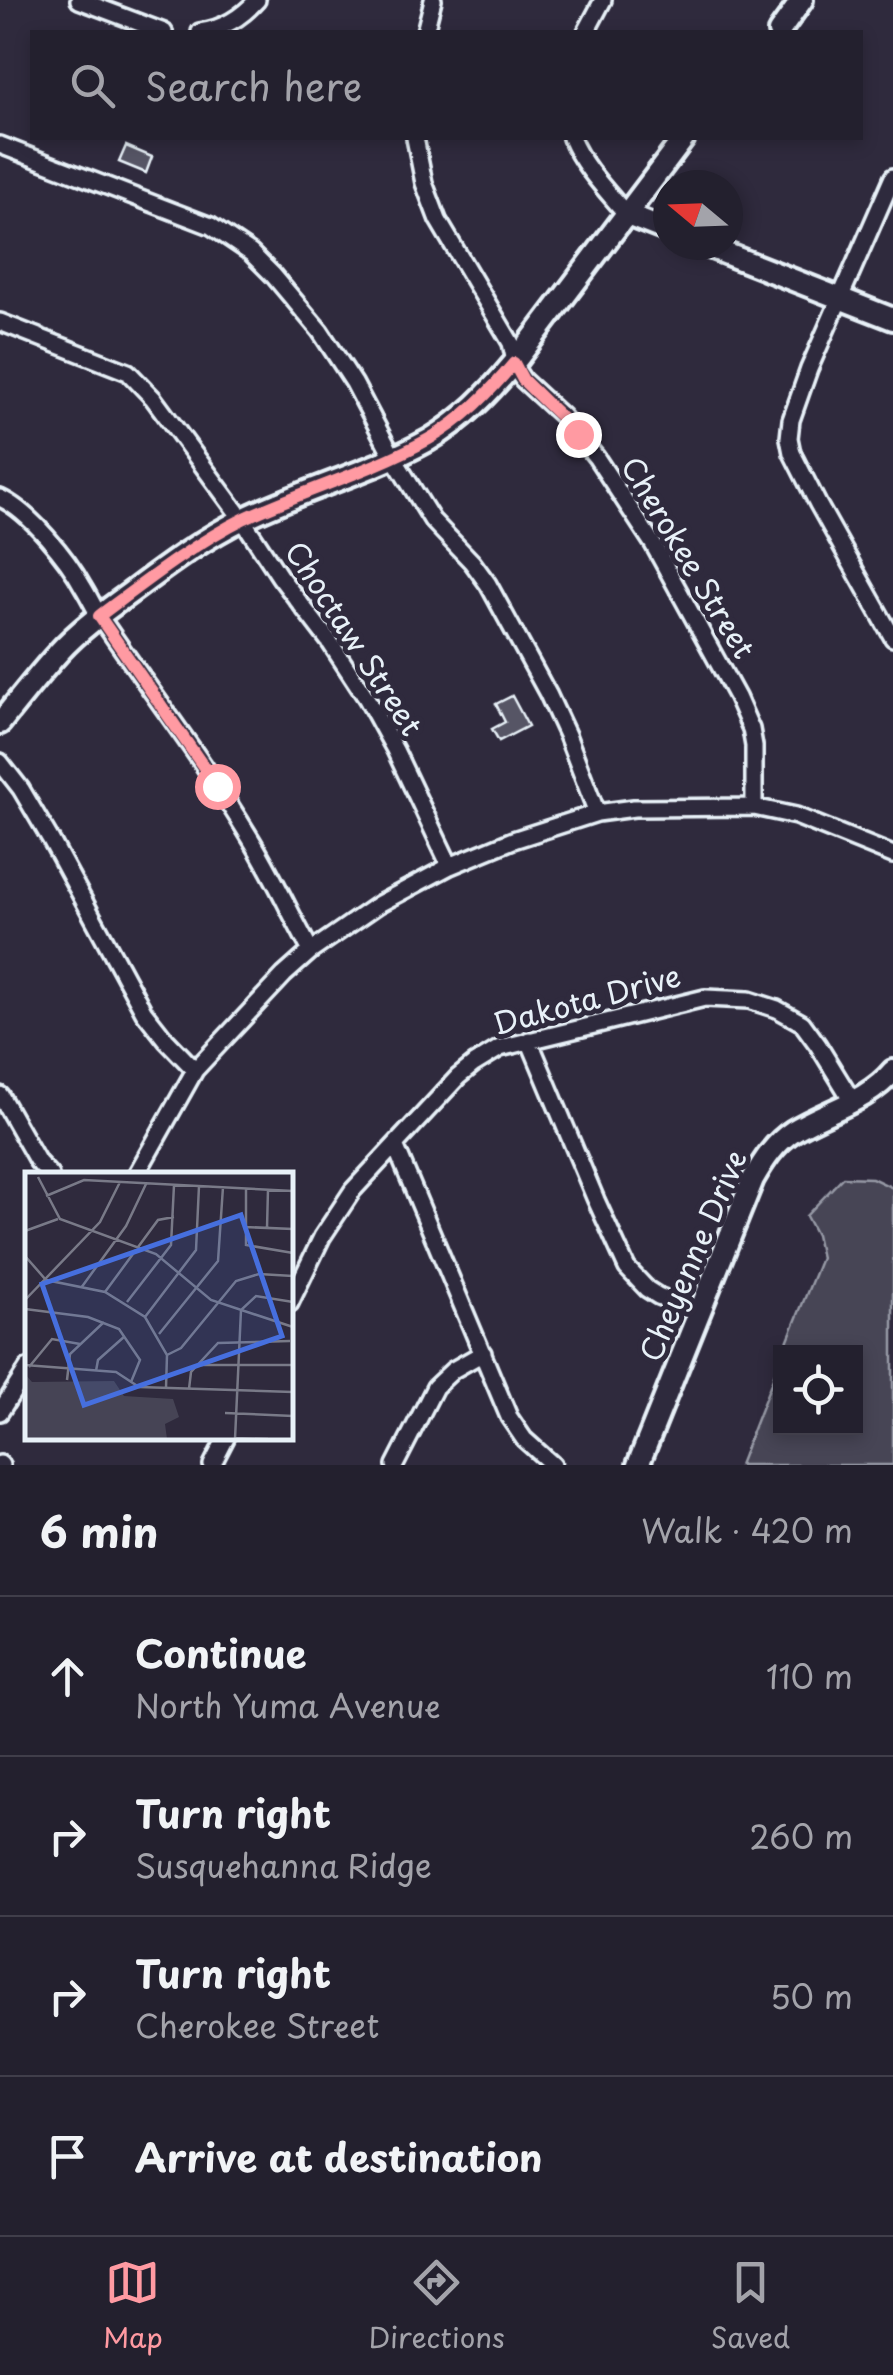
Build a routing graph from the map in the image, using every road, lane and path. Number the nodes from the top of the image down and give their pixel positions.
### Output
1 (256, 0) edge
2 (433, 0) edge
3 (604, 0) edge
4 (802, 0) edge
5 (82, 1) edge
6 (223, 28) edge
7 (159, 30) edge
8 (426, 30) edge
9 (587, 30) edge
10 (780, 30) edge
11 (415, 140) edge
12 (572, 140) edge
13 (683, 140) edge
14 (0, 145) edge
15 (893, 178) edge
16 (628, 215) junction
17 (653, 225) edge
18 (742, 260) edge
19 (839, 298) junction
20 (893, 319) edge
21 (0, 322) edge
22 (514, 363) junction
23 (392, 457) junction
24 (0, 498) edge
25 (242, 520) junction
26 (99, 616) junction
27 (891, 626) edge
28 (0, 723) edge
29 (0, 762) edge
30 (754, 807) junction
31 (598, 813) junction
32 (893, 855) edge
33 (450, 866) junction
34 (310, 951) junction
35 (529, 1040) junction
36 (195, 1070) junction
37 (893, 1071) edge
38 (0, 1095) edge
39 (853, 1102) junction
40 (394, 1145) junction
41 (47, 1172) edge
42 (138, 1172) edge
43 (292, 1299) edge
44 (699, 1312) junction
45 (483, 1353) junction
46 (25, 1373) edge
47 (0, 1412) edge
48 (225, 1440) edge
49 (212, 1465) edge
50 (395, 1465) edge
51 (553, 1465) edge
52 (638, 1465) edge

1 - 6 street
2 - 8 street
3 - 9 street
4 - 10 street
5 - 7 street
11 - 22 street, Cherokee Street
12 - 16 street
13 - 16 street
14 - 23 street
15 - 19 street
16 - 17 street
16 - 22 street
18 - 19 street
19 - 20 street
19 - 27 street
21 - 25 street, Choctaw Street
22 - 23 street
22 - 30 street, Cherokee Street
23 - 25 street
23 - 31 street
24 - 26 street
25 - 26 street
25 - 33 street, Choctaw Street
26 - 28 street
26 - 34 street
29 - 36 street
30 - 31 street
30 - 32 street
31 - 33 street
33 - 34 street
34 - 36 street
35 - 39 street, Dakota Drive
35 - 40 street, Dakota Drive
35 - 44 street
36 - 42 street
37 - 39 street, Cheyenne Drive
38 - 41 street
39 - 44 street, Cheyenne Drive
40 - 43 street, Dakota Drive
40 - 45 street
44 - 52 street, Cheyenne Drive
45 - 50 street
45 - 51 street
46 - 47 street
48 - 49 street

